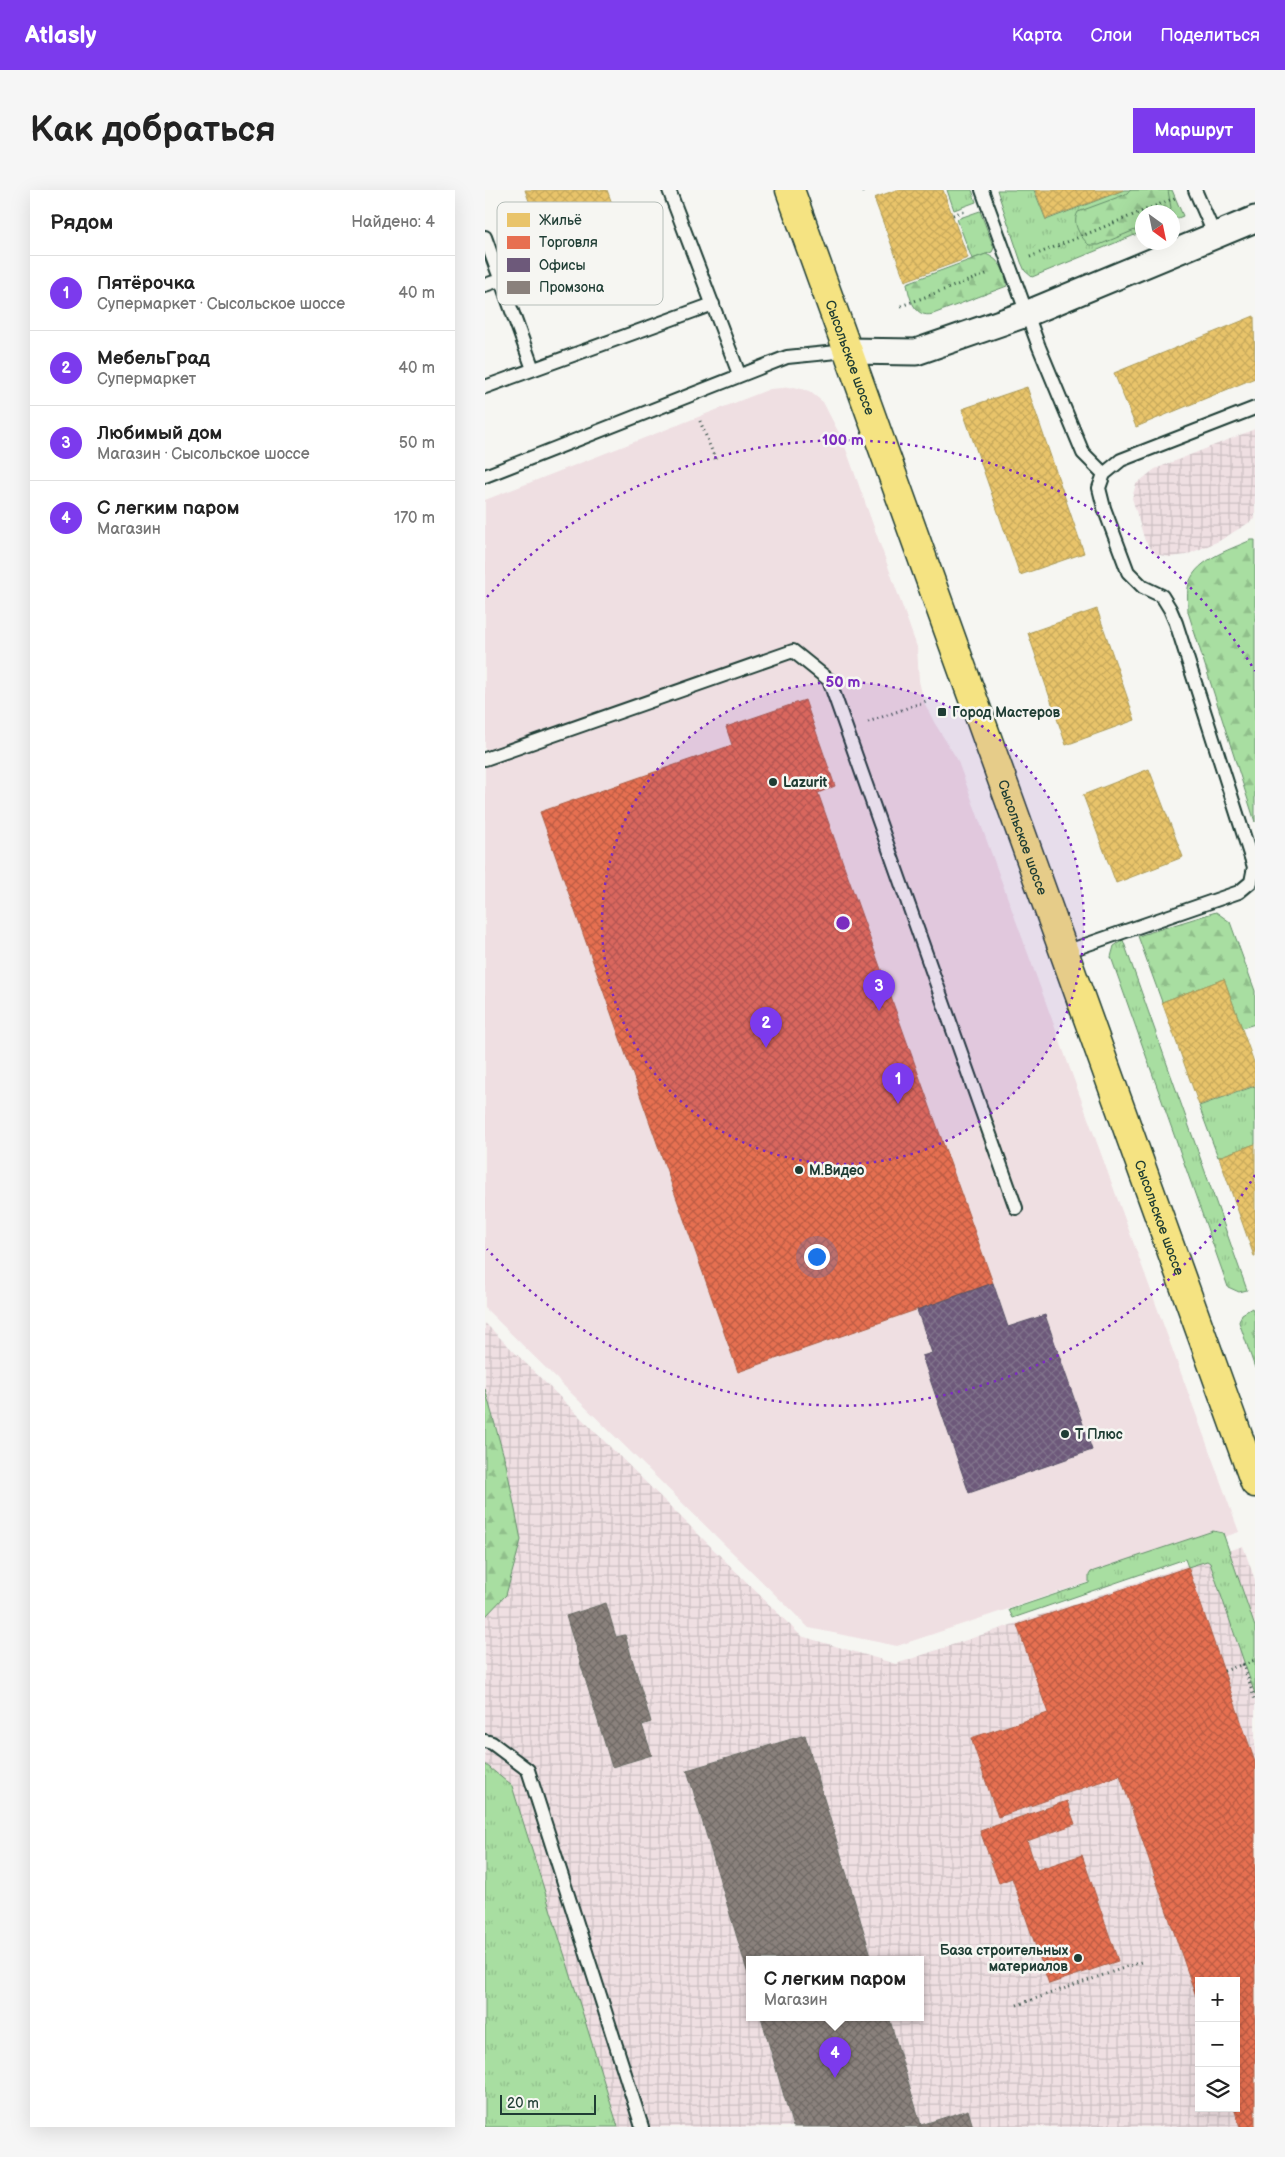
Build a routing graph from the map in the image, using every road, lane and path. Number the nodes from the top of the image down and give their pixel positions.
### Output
1 (669, 190) edge
2 (790, 190) edge
3 (981, 190) edge
4 (1195, 190) edge
5 (1176, 197) dead end
6 (1255, 219) edge
7 (1215, 236) junction
8 (485, 237) edge
9 (1008, 266) junction
10 (497, 271) edge
11 (497, 281) edge
12 (485, 285) edge
13 (713, 304) junction
14 (509, 305) edge
15 (901, 306) dead end
16 (1026, 314) junction
17 (847, 351) junction
18 (533, 369) junction
19 (739, 374) junction
20 (485, 387) edge
21 (1255, 408) edge
22 (700, 421) dead end
23 (716, 461) dead end
24 (1104, 474) junction
25 (485, 476) edge
26 (929, 700) dead end
27 (879, 718) dead end
28 (485, 759) edge
29 (1065, 952) junction
30 (1016, 1208) dead end
31 (1255, 1483) edge
32 (1255, 1660) edge
33 (1243, 1664) junction
34 (1224, 1671) dead end
35 (1255, 1700) edge
36 (485, 1741) edge
37 (1144, 1960) dead end
38 (1017, 2006) dead end
39 (642, 2127) edge

1 - 13 lane
2 - 17 main road, Сысольское шоссе
3 - 9 lane
4 - 7 lane
5 - 9 path
6 - 7 street
7 - 16 street
8 - 10 lane
9 - 15 path
9 - 16 lane
11 - 12 lane
13 - 18 lane
13 - 19 lane
14 - 18 lane
16 - 17 street
16 - 24 lane
17 - 19 lane
17 - 29 main road, Сысольское шоссе
18 - 20 lane
19 - 25 lane
21 - 24 lane
22 - 23 path
24 - 29 lane
26 - 27 path
28 - 30 lane
29 - 31 main road, Сысольское шоссе
32 - 33 path
33 - 34 path
33 - 35 path
36 - 39 lane
37 - 38 path

